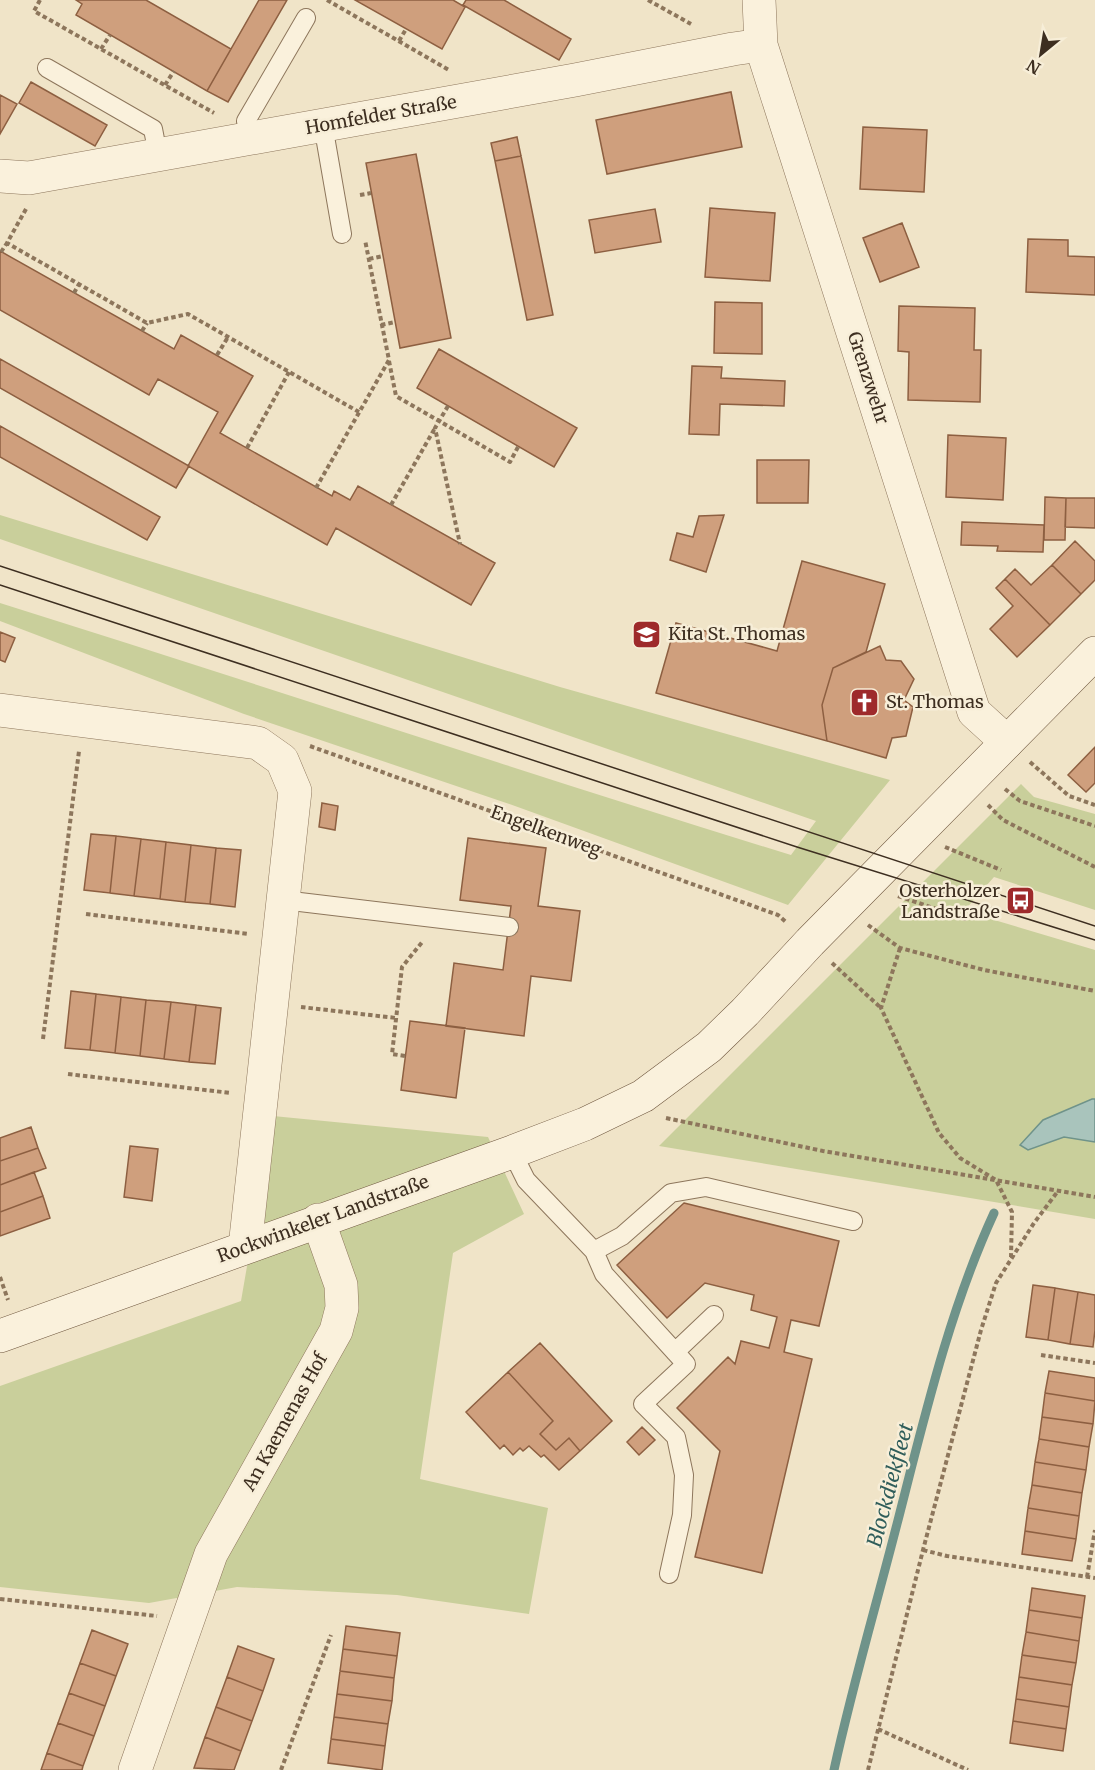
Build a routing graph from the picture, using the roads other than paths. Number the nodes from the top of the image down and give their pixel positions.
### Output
1 (759, 0) edge
2 (306, 18) dead end
3 (761, 45) junction
4 (47, 68) dead end
5 (323, 125) junction
6 (243, 139) junction
7 (158, 155) junction
8 (14, 177) edge
9 (342, 234) dead end
10 (1095, 653) edge
11 (0, 710) edge
12 (1007, 742) junction
13 (283, 900) junction
14 (508, 927) dead end
15 (512, 1152) junction
16 (318, 1220) junction
17 (853, 1221) dead end
18 (245, 1247) junction
19 (594, 1251) junction
20 (714, 1315) dead end
21 (0, 1336) edge
22 (675, 1352) junction
23 (669, 1574) dead end
24 (135, 1770) edge

1 - 3 street, Grenzwehr
2 - 6 lane
3 - 5 street, Homfelder Straße
3 - 12 street, Grenzwehr
4 - 7 lane
5 - 6 street, Homfelder Straße
5 - 9 lane
6 - 7 street, Homfelder Straße
7 - 8 street, Homfelder Straße
10 - 12 street
11 - 13 street
12 - 15 street, Rockwinkeler Landstraße
13 - 14 lane
13 - 18 street
15 - 16 street, Rockwinkeler Landstraße
15 - 19 lane
16 - 18 street, Rockwinkeler Landstraße
16 - 24 street, An Kaemenas Hof
17 - 19 lane
18 - 21 street, Rockwinkeler Landstraße
19 - 22 lane
20 - 22 lane
22 - 23 lane

